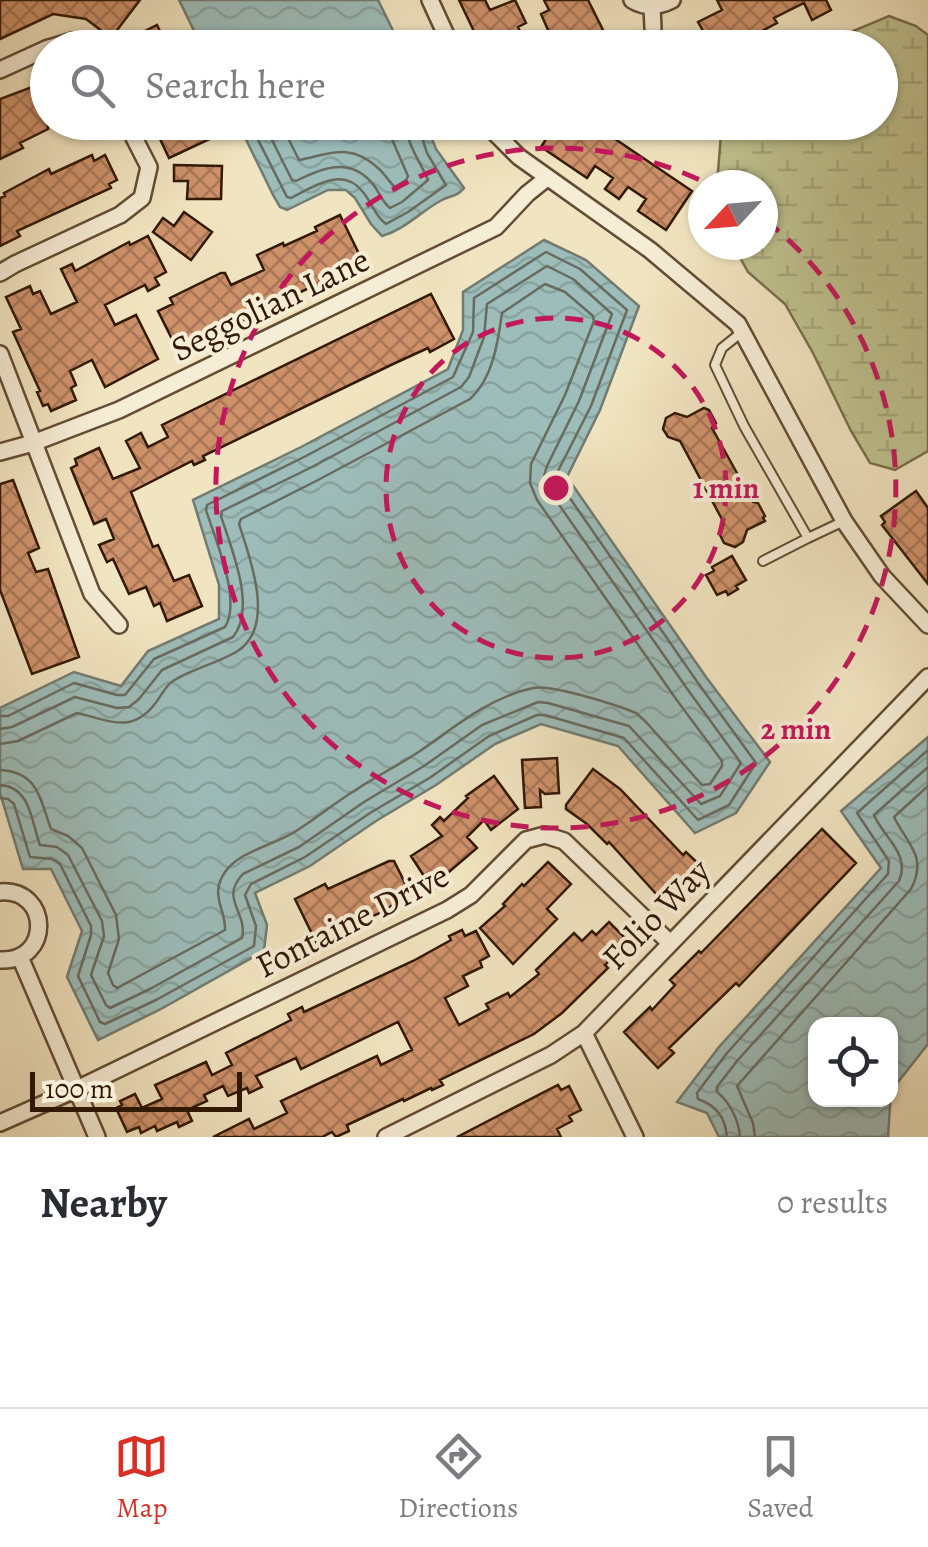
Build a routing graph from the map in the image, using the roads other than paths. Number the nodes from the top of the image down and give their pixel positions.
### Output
1 (430, 0) edge
2 (632, 0) edge
3 (672, 0) edge
4 (652, 6) junction
5 (652, 28) dead end
6 (444, 30) edge
7 (30, 56) edge
8 (0, 70) edge
9 (135, 140) edge
10 (502, 140) edge
11 (547, 178) junction
12 (0, 273) edge
13 (742, 332) junction
14 (0, 354) edge
15 (33, 442) junction
16 (0, 452) edge
17 (844, 521) junction
18 (808, 538) junction
19 (763, 561) dead end
20 (928, 625) edge
21 (119, 626) dead end
22 (928, 677) edge
23 (0, 892) edge
24 (670, 943) junction
25 (20, 957) junction
26 (0, 960) edge
27 (584, 1033) junction
28 (77, 1089) junction
29 (423, 1119) junction
30 (0, 1123) edge
31 (97, 1137) edge
32 (386, 1137) edge
33 (432, 1137) edge
34 (635, 1137) edge

1 - 6 street
2 - 4 street
3 - 4 street
4 - 5 street
7 - 8 street
9 - 12 street
10 - 11 street
11 - 13 street
11 - 15 street, Seggolian Lane
13 - 17 street
13 - 18 lane
14 - 15 street
15 - 16 street, Seggolian Lane
15 - 21 street
17 - 18 lane
17 - 20 street
18 - 19 lane
22 - 24 street, Folio Way
23 - 25 street
24 - 27 street, Folio Way
24 - 28 street, Fontaine Drive
25 - 26 street
25 - 28 street
27 - 29 street, Folio Way
27 - 34 street
28 - 30 street, Fontaine Drive
28 - 31 street
29 - 32 street, Folio Way
29 - 33 street

